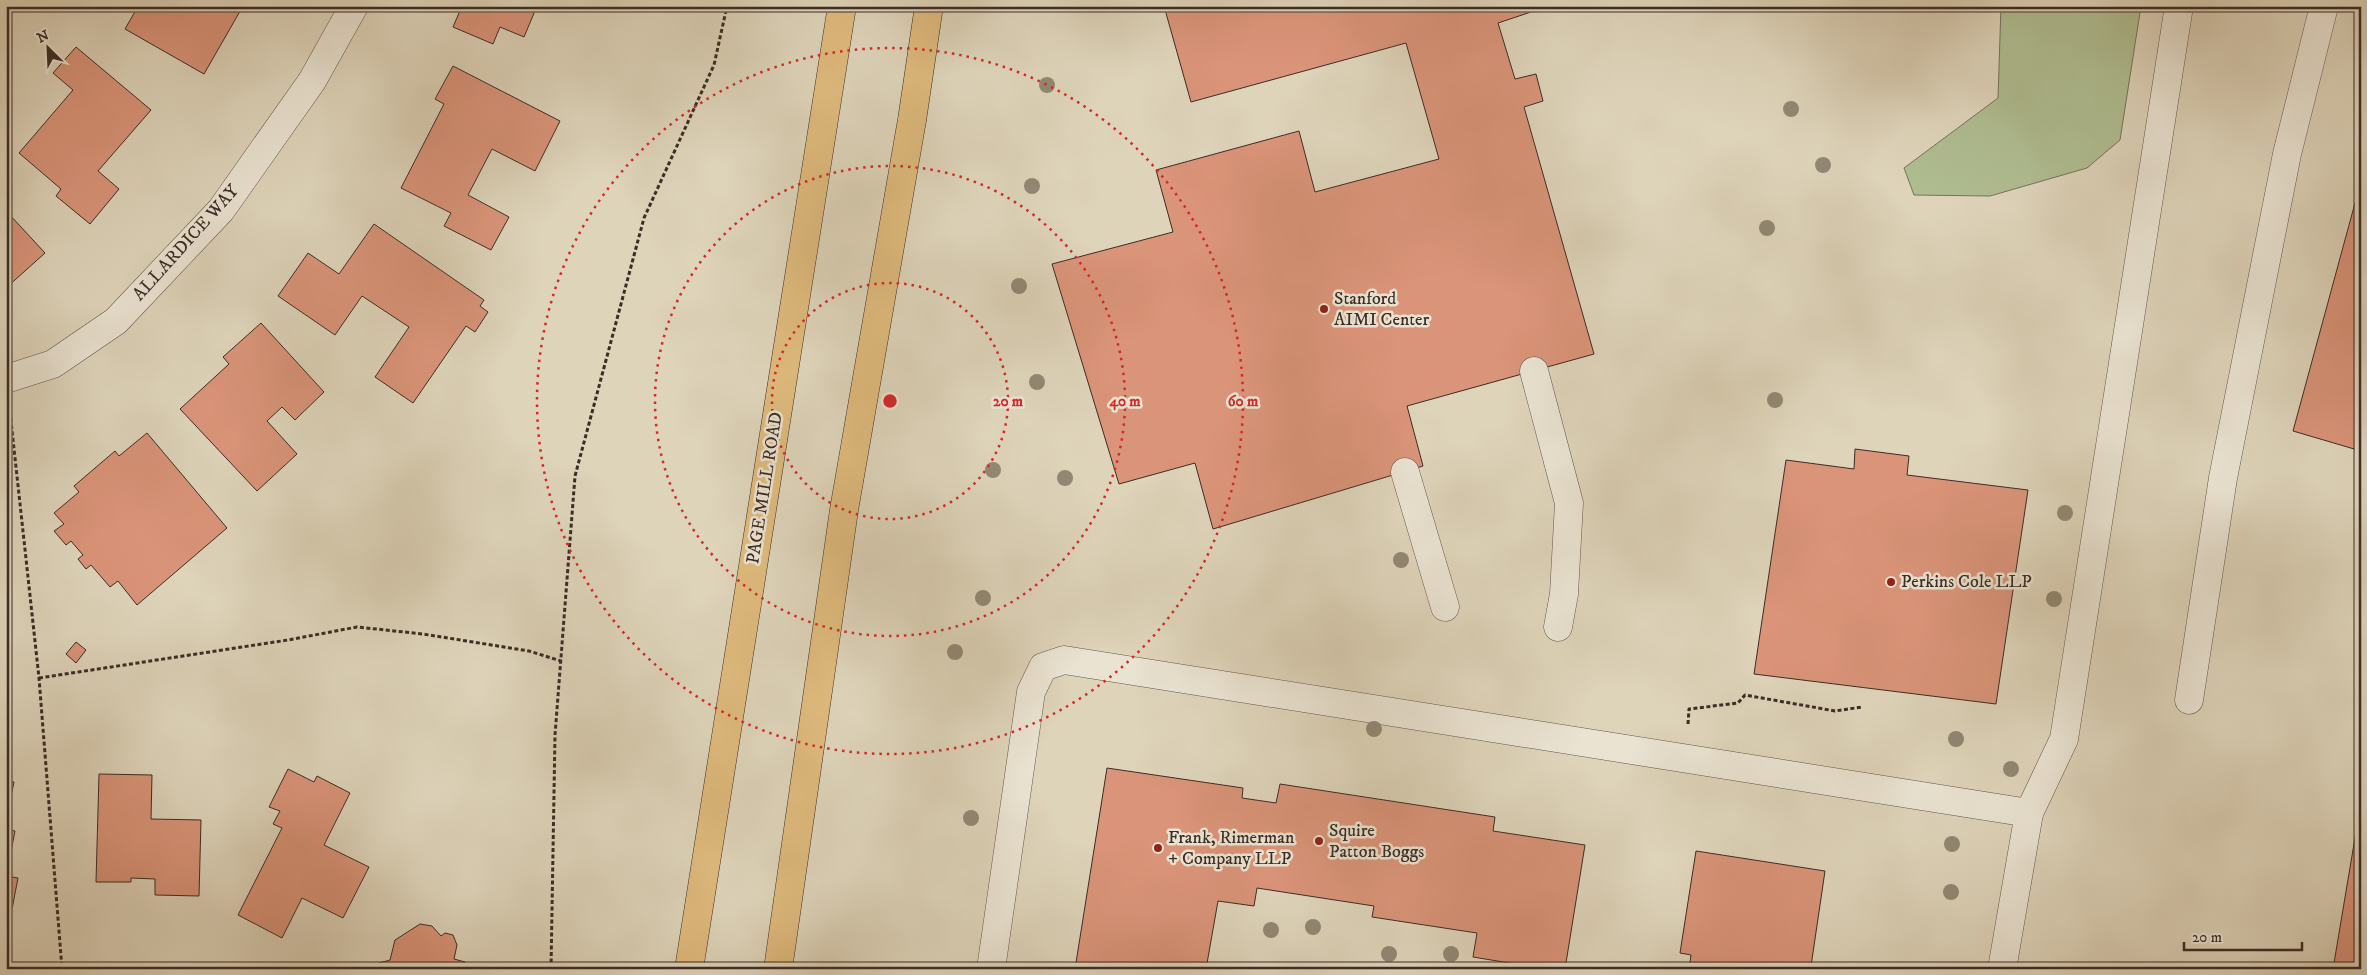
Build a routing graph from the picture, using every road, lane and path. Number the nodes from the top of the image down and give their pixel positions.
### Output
1 (354, 6) edge
2 (727, 6) edge
3 (842, 6) edge
4 (929, 6) edge
5 (2179, 6) edge
6 (2324, 6) edge
7 (1534, 371) dead end
8 (6, 380) edge
9 (1405, 472) dead end
10 (1445, 607) dead end
11 (1558, 627) dead end
12 (561, 661) junction
13 (39, 678) junction
14 (2189, 700) dead end
15 (1862, 706) dead end
16 (1688, 727) dead end
17 (2029, 814) junction
18 (62, 969) edge
19 (551, 969) edge
20 (688, 969) edge
21 (778, 969) edge
22 (991, 969) edge
23 (2002, 969) edge

1 - 8 street, ALLARDICE WAY
2 - 12 path
3 - 20 main road, PAGE MILL ROAD
4 - 21 main road
5 - 17 street
6 - 14 street
7 - 11 street
8 - 13 path
9 - 10 street
12 - 13 path
12 - 19 path
13 - 18 path
15 - 16 path
17 - 22 street
17 - 23 street

